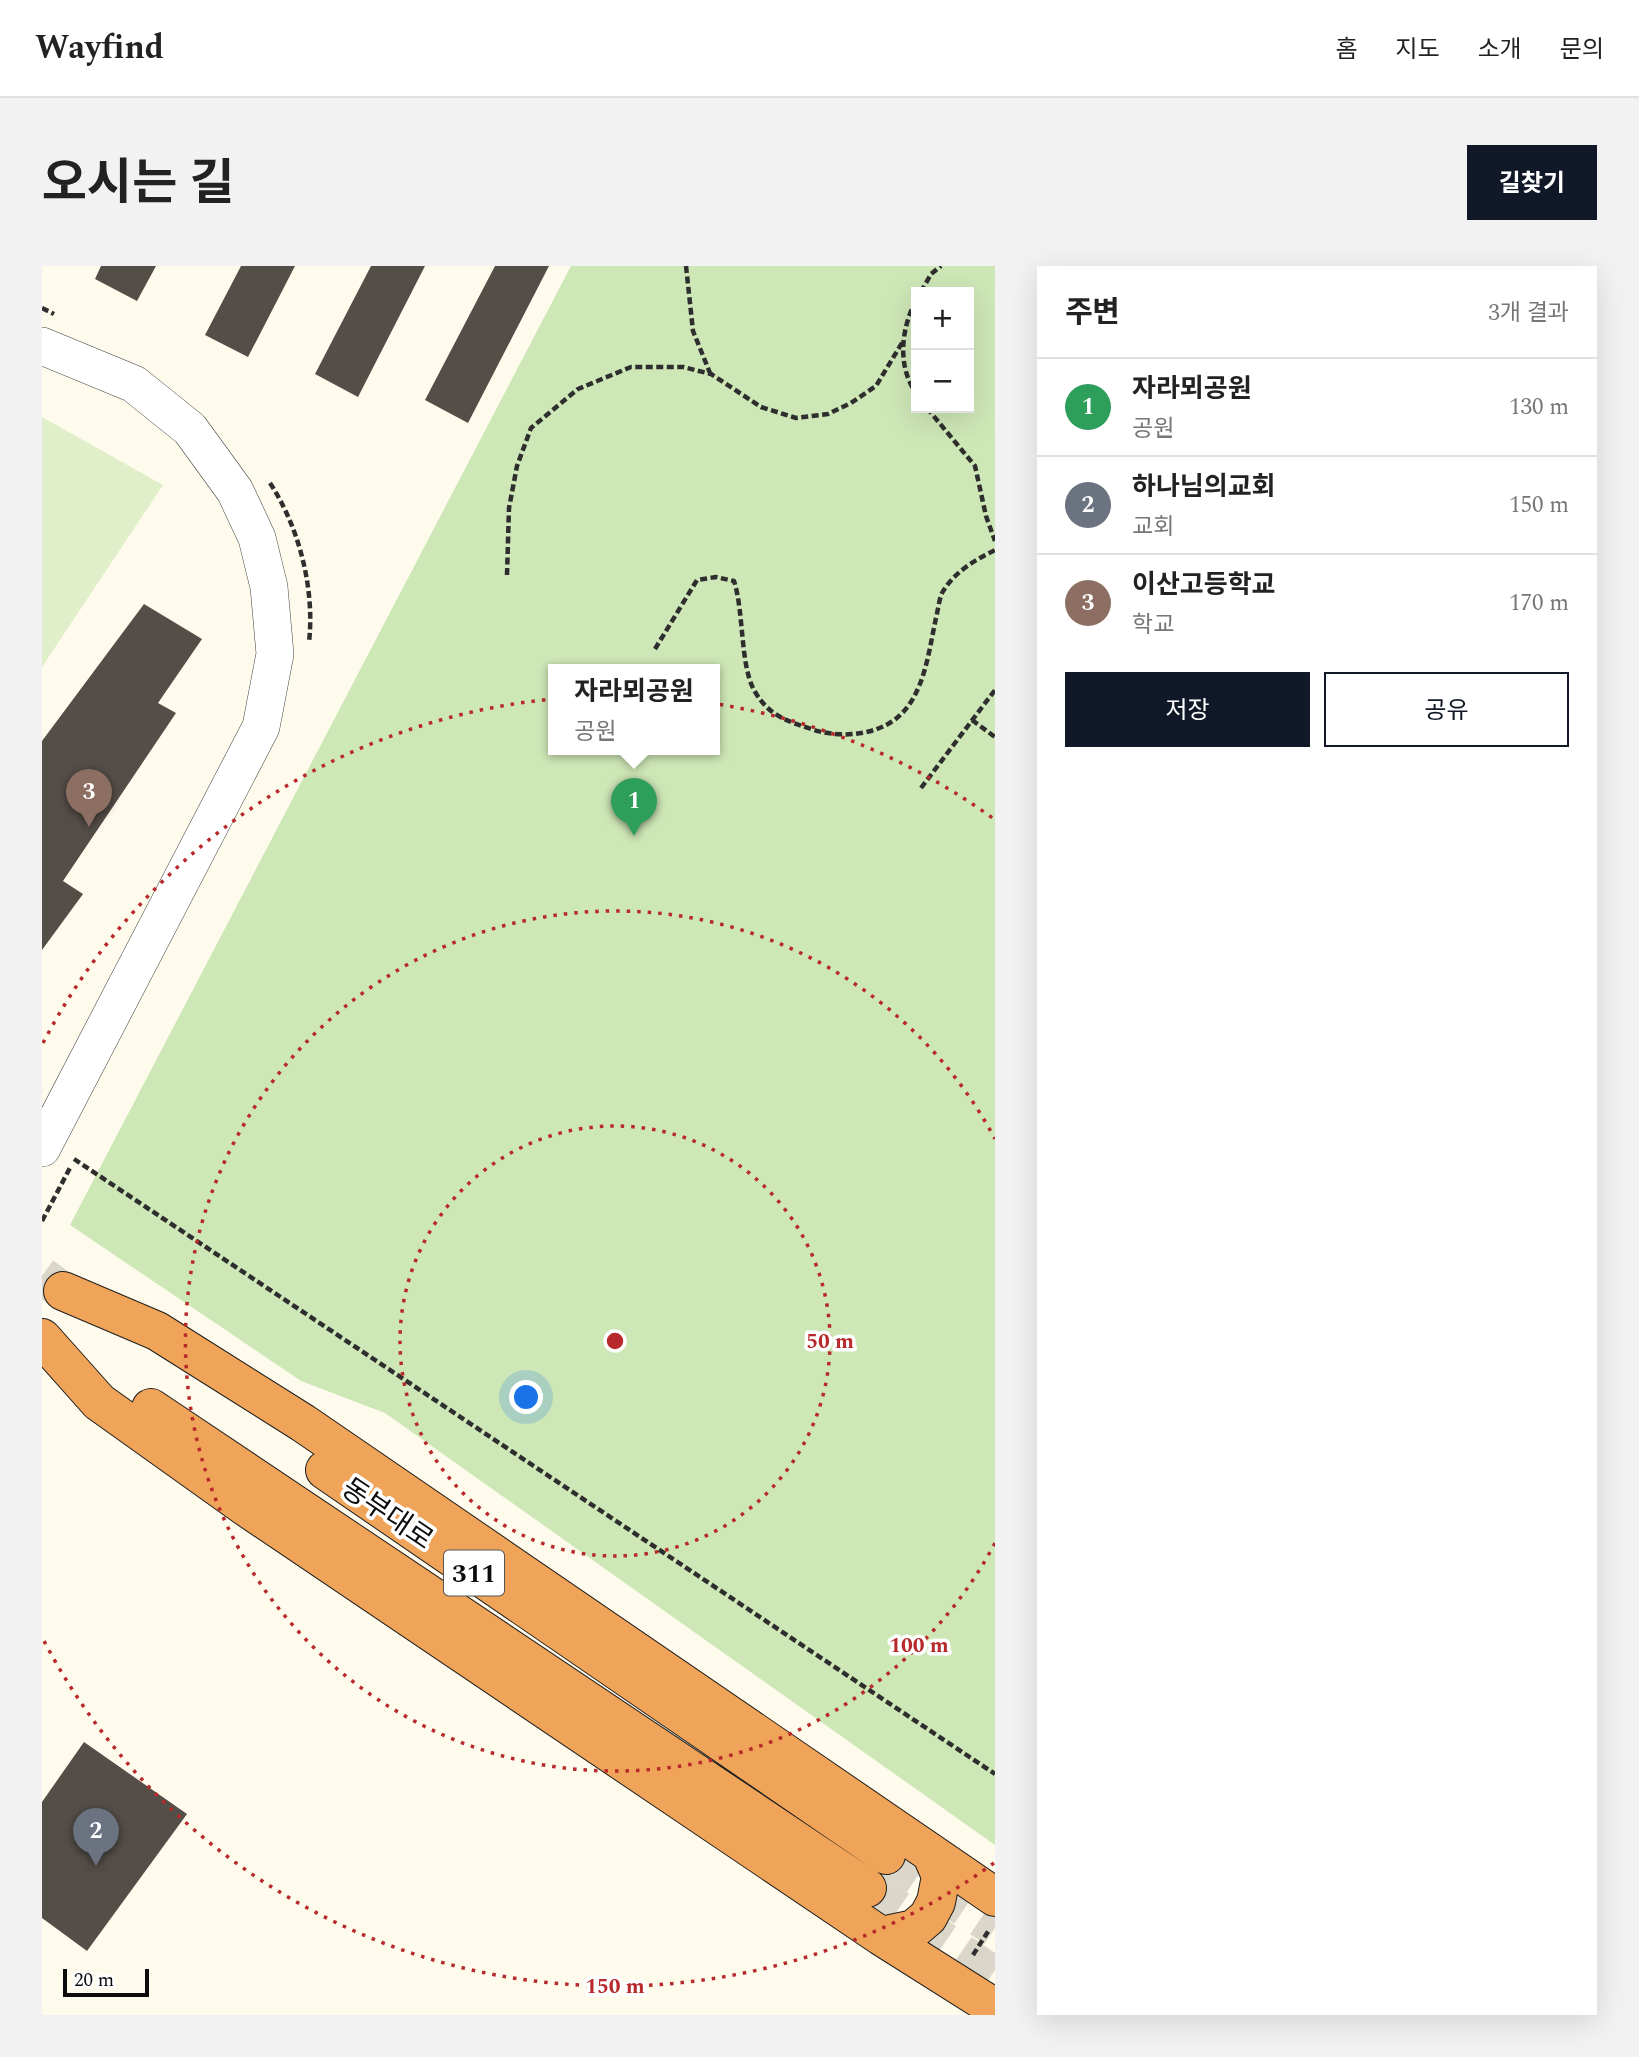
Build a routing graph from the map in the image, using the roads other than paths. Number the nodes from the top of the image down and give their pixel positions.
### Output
1 (48, 330) edge
2 (58, 1154) edge
3 (42, 1336) edge
4 (931, 1853) junction
5 (886, 1855) tunnel mouth
6 (867, 1888) tunnel mouth
7 (995, 1897) edge
8 (881, 1936) junction
9 (995, 2008) edge

1 - 2 street
3 - 6 highway, 동부대로 / 311
3 - 8 highway
4 - 5 highway, 동부대로 / 311
4 - 7 highway
4 - 8 highway
8 - 9 highway

